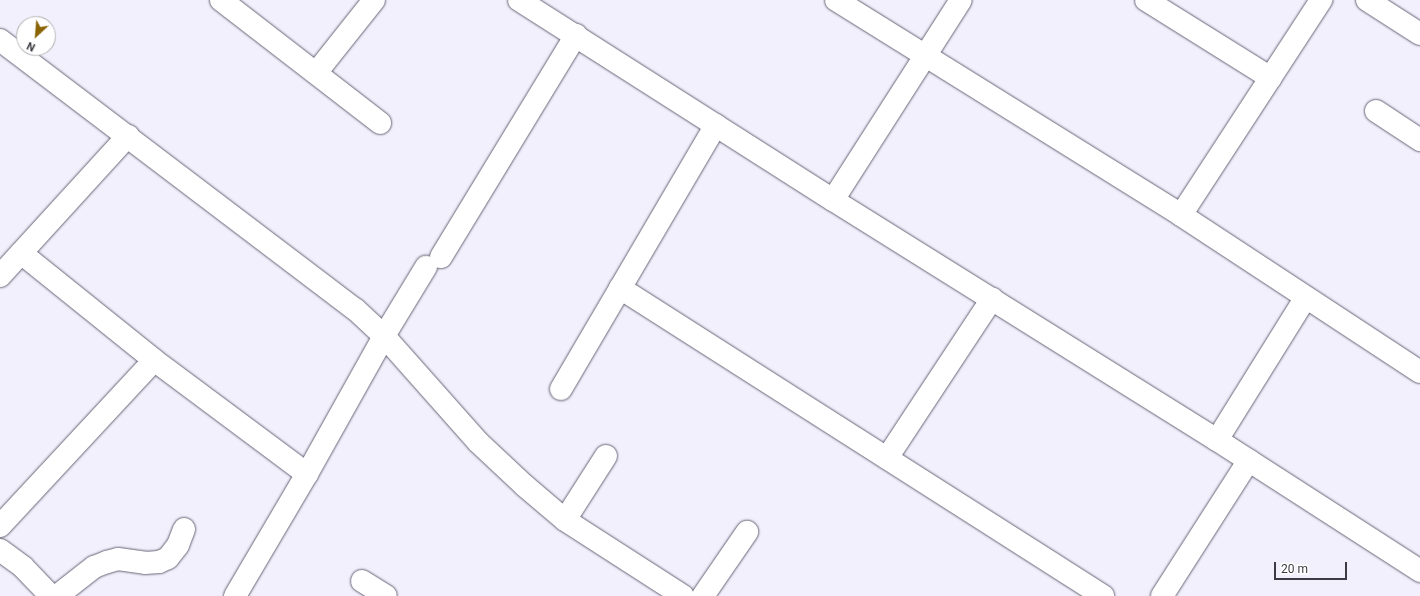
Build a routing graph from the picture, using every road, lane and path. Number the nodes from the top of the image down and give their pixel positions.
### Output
1 (221, 0) edge
2 (374, 0) edge
3 (519, 0) edge
4 (836, 0) edge
5 (961, 0) edge
6 (1146, 0) edge
7 (1321, 0) edge
8 (1367, 0) edge
9 (1420, 34) edge
10 (576, 35) junction
11 (0, 40) edge
12 (925, 56) junction
13 (316, 73) junction
14 (1271, 78) junction
15 (1376, 111) dead end
16 (380, 123) dead end
17 (716, 126) junction
18 (128, 136) junction
19 (1420, 140) edge
20 (833, 200) junction
21 (1181, 215) junction
22 (21, 253) junction
23 (0, 276) edge
24 (620, 288) junction
25 (1306, 297) junction
26 (992, 299) junction
27 (384, 336) junction
28 (154, 360) junction
29 (1418, 366) edge
30 (561, 389) dead end
31 (1218, 440) junction
32 (606, 456) dead end
33 (887, 458) junction
34 (1248, 460) junction
35 (307, 474) junction
36 (565, 520) junction
37 (0, 526) edge
38 (184, 529) dead end
39 (747, 532) dead end
40 (0, 550) edge
41 (1420, 571) edge
42 (362, 581) dead end
43 (51, 596) edge
44 (57, 596) edge
45 (234, 596) edge
46 (386, 596) edge
47 (682, 596) edge
48 (703, 596) edge
49 (1103, 596) edge
50 (1162, 596) edge

1 - 13 street
2 - 13 street
3 - 10 street
4 - 12 street
5 - 12 street
6 - 14 street
7 - 14 street
8 - 9 street
10 - 17 street
10 - 27 street
11 - 18 street
12 - 20 street
12 - 21 street
13 - 16 street
14 - 21 street
15 - 19 street
17 - 20 street
17 - 24 street
18 - 22 street
18 - 27 street
20 - 26 street
21 - 25 street
22 - 23 street
22 - 28 street
24 - 30 street
24 - 33 street
25 - 29 street
25 - 31 street
26 - 31 street
26 - 33 street
27 - 35 street
27 - 36 street
28 - 35 street
28 - 37 street
31 - 34 street
32 - 36 street
33 - 49 street
34 - 41 street
34 - 50 street
35 - 45 street
36 - 47 street
38 - 44 street
39 - 48 street
40 - 43 street
42 - 46 street

